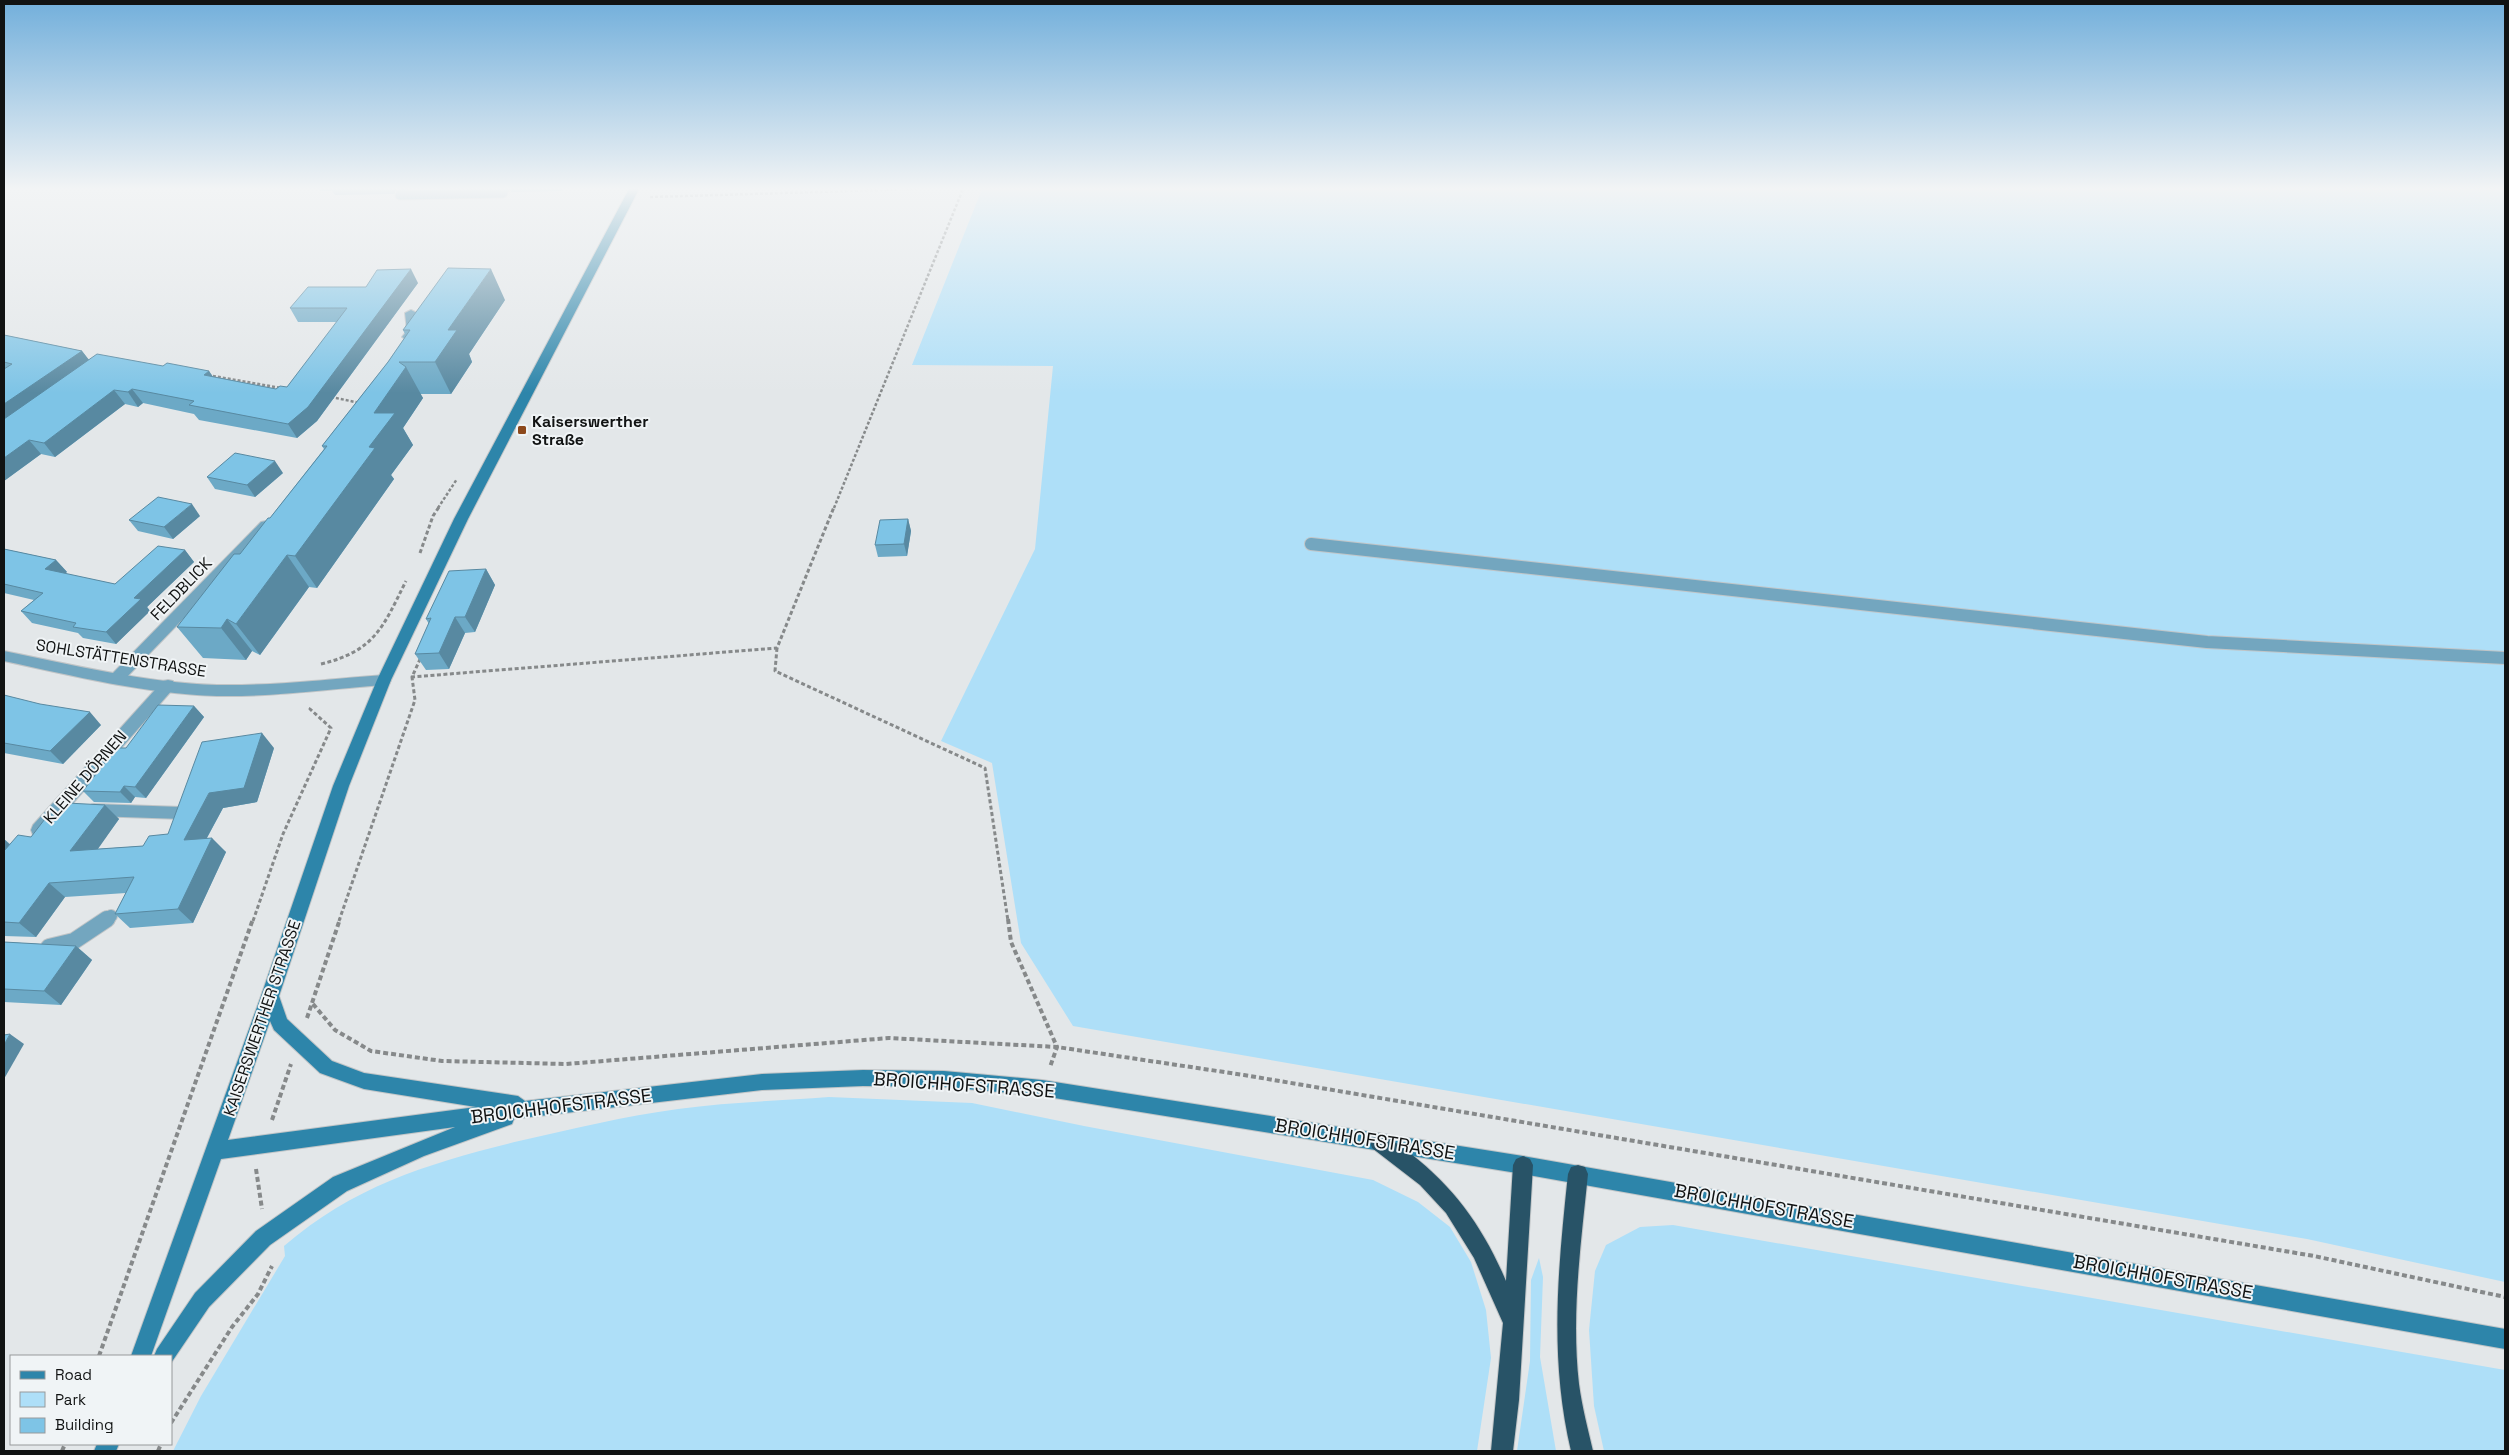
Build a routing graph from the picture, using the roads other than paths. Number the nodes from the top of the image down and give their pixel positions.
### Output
1 (599, 257) edge
2 (411, 314) dead end
3 (401, 347) edge
4 (275, 513) edge
5 (1310, 544) dead end
6 (4, 656) edge
7 (2505, 658) edge
8 (117, 678) junction
9 (384, 680) junction
10 (168, 685) junction
11 (57, 809) junction
12 (182, 813) edge
13 (31, 839) edge
14 (111, 916) dead end
15 (32, 946) edge
16 (270, 996) junction
17 (534, 1108) junction
18 (1379, 1142) junction
19 (216, 1151) junction
20 (1524, 1165) junction
21 (1578, 1174) junction
22 (1512, 1320) junction
23 (2505, 1339) edge
24 (140, 1355) edge
25 (165, 1355) edge
26 (1502, 1451) edge
27 (1582, 1451) edge

1 - 9 main road, KAISERSWERTHER STRASSE
2 - 3 street
4 - 8 street, FELDBLICK
5 - 7 lane
6 - 8 street, SOHLSTÄTTENSTRASSE
8 - 10 street, SOHLSTÄTTENSTRASSE
9 - 10 street, SOHLSTÄTTENSTRASSE
9 - 16 main road, KAISERSWERTHER STRASSE
10 - 11 street, KLEINE DÖRNEN
11 - 12 lane
11 - 13 street, KLEINE DÖRNEN
14 - 15 lane
16 - 17 main road
16 - 19 main road, KAISERSWERTHER STRASSE
17 - 18 main road, BROICHHOFSTRASSE
17 - 19 main road, BROICHHOFSTRASSE
17 - 25 main road
18 - 20 main road, BROICHHOFSTRASSE
18 - 22 highway
19 - 24 main road, KAISERSWERTHER STRASSE
20 - 21 main road, BROICHHOFSTRASSE
20 - 22 highway
21 - 23 main road, BROICHHOFSTRASSE
21 - 27 highway
22 - 26 highway

